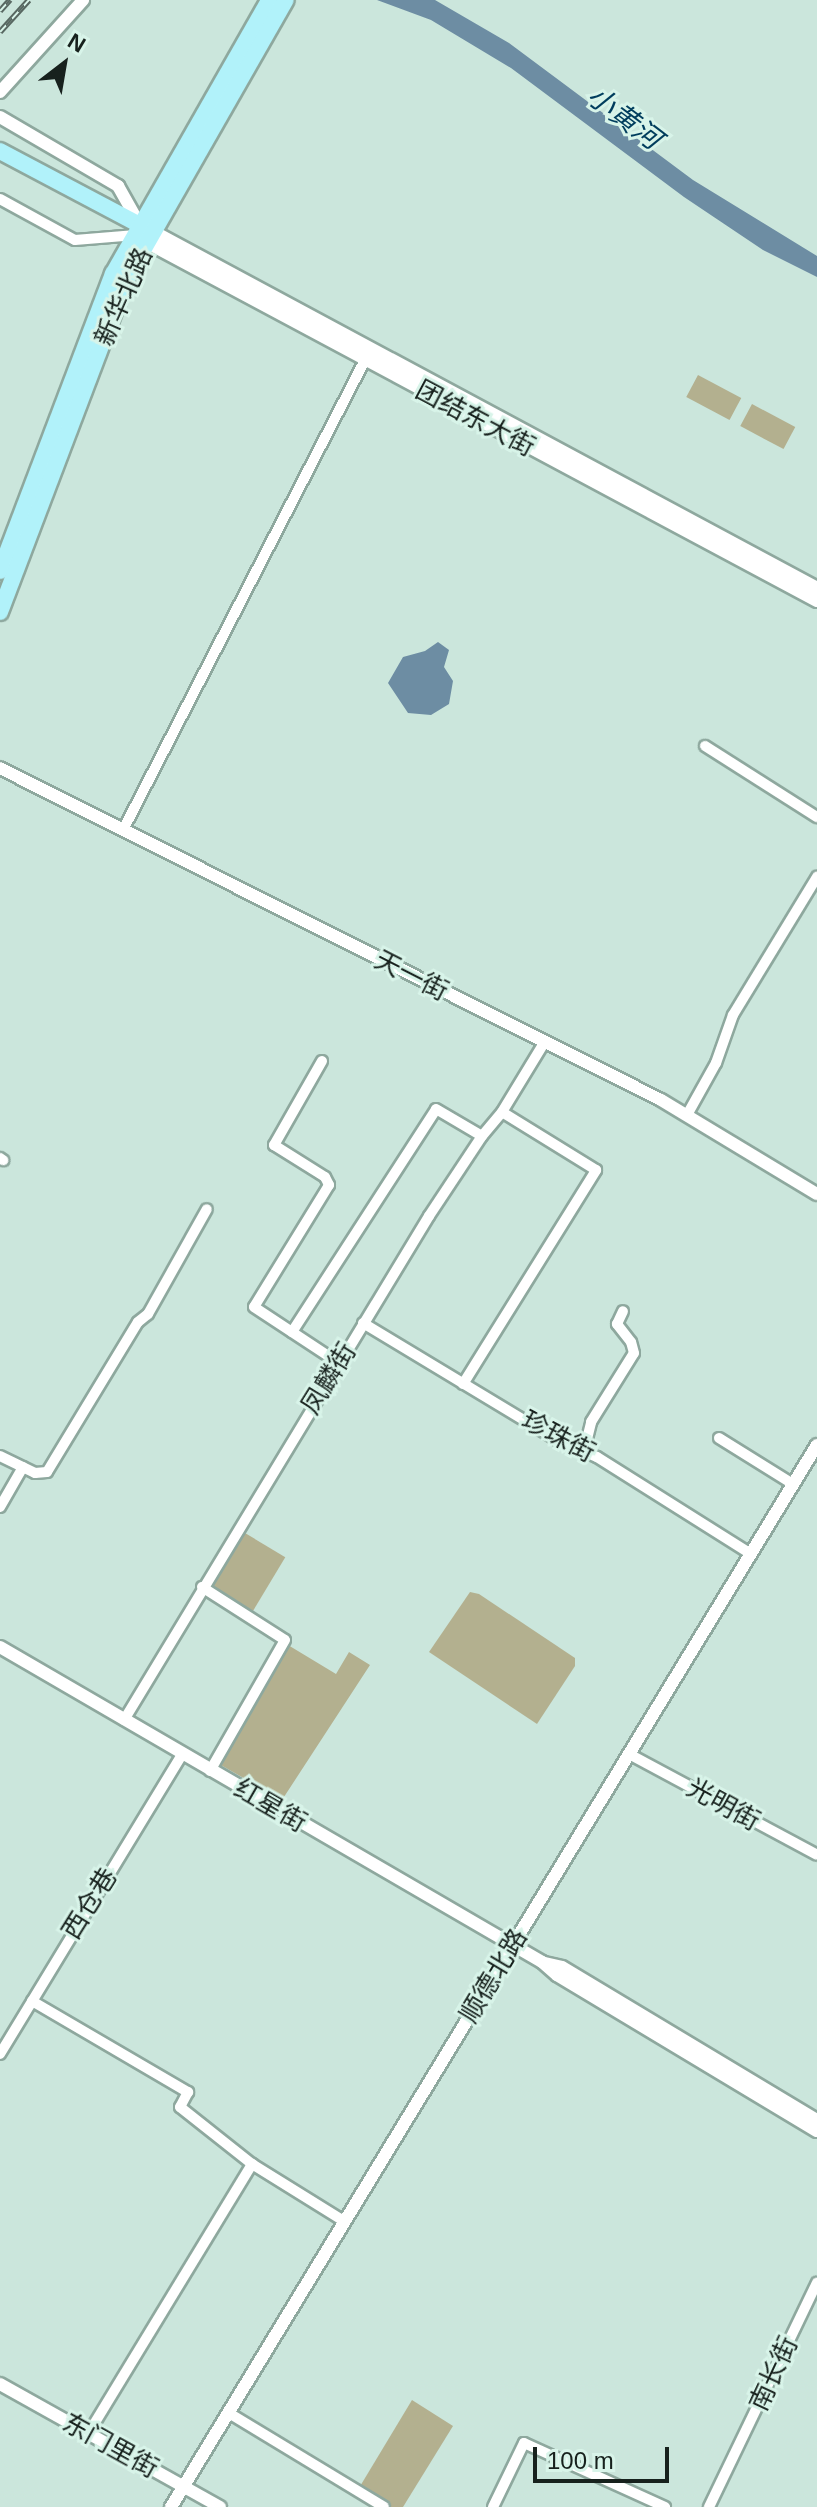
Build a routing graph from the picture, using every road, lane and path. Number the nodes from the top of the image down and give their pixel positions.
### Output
1 (83, 0) edge
2 (269, 0) edge
3 (286, 0) edge
4 (0, 92) edge
5 (0, 117) edge
6 (0, 151) edge
7 (0, 160) edge
8 (0, 199) edge
9 (145, 234) junction
10 (365, 360) junction
11 (0, 571) edge
12 (817, 589) edge
13 (817, 600) edge
14 (0, 612) edge
15 (705, 746) dead end
16 (0, 768) edge
17 (817, 817) edge
18 (123, 830) junction
19 (817, 877) edge
20 (544, 1043) junction
21 (322, 1061) dead end
22 (502, 1112) junction
23 (687, 1115) junction
24 (482, 1136) junction
25 (817, 1194) edge
26 (207, 1209) dead end
27 (623, 1311) dead end
28 (363, 1323) junction
29 (292, 1332) junction
30 (339, 1363) junction
31 (463, 1384) junction
32 (719, 1438) dead end
33 (817, 1445) edge
34 (584, 1451) junction
35 (0, 1456) edge
36 (23, 1467) junction
37 (793, 1484) junction
38 (0, 1507) edge
39 (751, 1554) junction
40 (202, 1587) junction
41 (0, 1647) edge
42 (124, 1720) junction
43 (629, 1754) junction
44 (182, 1755) junction
45 (210, 1771) junction
46 (817, 1855) edge
47 (513, 1945) junction
48 (542, 1962) junction
49 (32, 2001) junction
50 (0, 2054) edge
51 (817, 2120) edge
52 (817, 2131) edge
53 (252, 2164) junction
54 (344, 2221) junction
55 (817, 2283) edge
56 (0, 2384) edge
57 (229, 2413) junction
58 (88, 2434) junction
59 (184, 2487) junction
60 (362, 2502) edge
61 (171, 2507) edge
62 (220, 2507) edge
63 (384, 2507) edge
64 (493, 2507) edge
65 (665, 2507) edge
66 (709, 2507) edge

1 - 4 street
2 - 9 main road, 新华北路
3 - 9 main road, 新华北路
5 - 9 street
6 - 9 main road
7 - 9 main road
8 - 9 street
9 - 10 main road, 团结东大街
9 - 11 main road, 新华北路
9 - 12 main road, 团结东大街
9 - 14 main road, 新华北路
10 - 13 main road, 团结东大街
10 - 18 street
15 - 17 street
16 - 18 street, 天一街
18 - 20 street, 天一街
19 - 23 street
20 - 22 street, 凤麟街
20 - 23 street, 天一街
21 - 29 street
22 - 24 street, 凤麟街
22 - 31 street
23 - 25 street, 天一街
24 - 28 street, 凤麟街
24 - 29 street
26 - 36 street
27 - 34 street
28 - 30 street, 凤麟街
28 - 31 street, 珍珠街
29 - 30 street
30 - 40 street, 凤麟街
31 - 34 street, 珍珠街
32 - 37 street
33 - 37 street, 顺德北路
34 - 39 street, 珍珠街
35 - 36 street
36 - 38 street
37 - 39 street, 顺德北路
39 - 43 street, 顺德北路
40 - 42 street, 凤麟街
40 - 45 street
41 - 42 street, 红星街
42 - 44 street, 红星街
43 - 46 street, 光明街
43 - 47 street, 顺德北路
44 - 45 street, 红星街
44 - 49 street, 西仓巷
45 - 47 street, 红星街
47 - 48 street, 红星街
47 - 54 street, 顺德北路
48 - 51 street, 红星街
48 - 52 street, 红星街
49 - 50 street, 西仓巷
49 - 53 street
53 - 54 street
53 - 58 street
54 - 57 street, 顺德北路
55 - 66 street, 南长街
56 - 58 street, 东门里街
57 - 59 street, 顺德北路
57 - 60 street
58 - 59 street, 东门里街
59 - 61 street, 顺德北路
59 - 62 street, 东门里街
60 - 63 street
64 - 65 street

